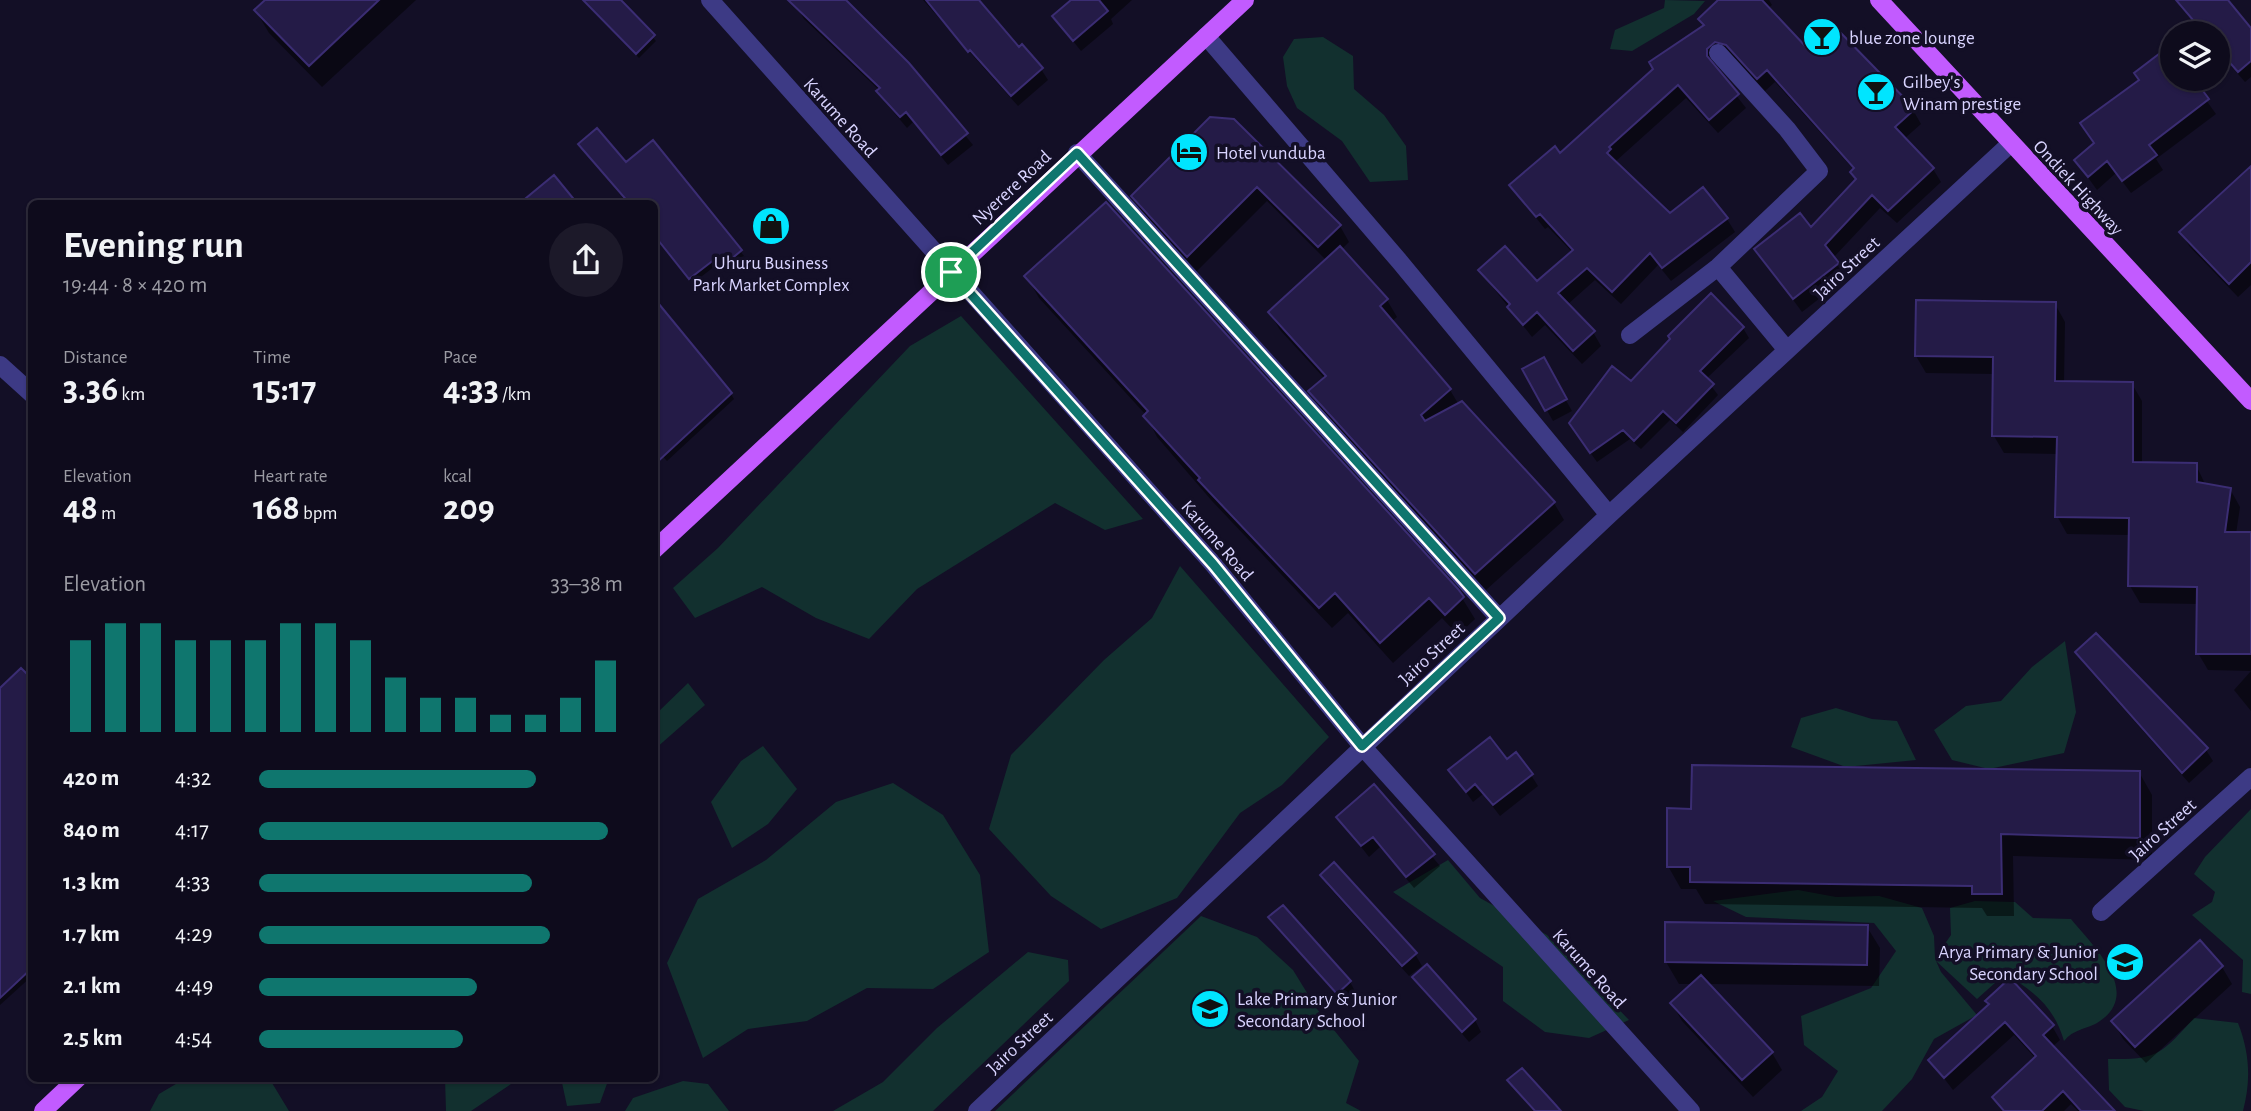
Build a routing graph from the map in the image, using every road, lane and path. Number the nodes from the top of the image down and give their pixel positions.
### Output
1 (709, 0) edge
2 (1245, 0) edge
3 (1879, 0) edge
4 (1206, 36) junction
5 (1718, 53) dead end
6 (2010, 144) junction
7 (1077, 153) junction
8 (1718, 267) junction
9 (951, 272) junction
10 (1630, 335) dead end
11 (1787, 350) junction
12 (0, 365) edge
13 (28, 390) edge
14 (2251, 401) edge
15 (1609, 514) junction
16 (658, 546) edge
17 (1499, 618) junction
18 (1362, 746) junction
19 (2251, 777) edge
20 (2101, 912) dead end
21 (74, 1082) edge
22 (43, 1111) edge
23 (977, 1111) edge
24 (1691, 1111) edge

1 - 9 street, Karume Road
2 - 4 main road, Nyerere Road
3 - 6 main road, Ondiek Highway
4 - 7 main road, Nyerere Road
4 - 15 street
5 - 8 street
6 - 11 street, Jairo Street
6 - 14 main road, Ondiek Highway
7 - 9 main road, Nyerere Road
7 - 17 street
8 - 10 street
8 - 11 street
9 - 16 main road, Nyerere Road
9 - 18 street, Karume Road
11 - 15 street, Jairo Street
12 - 13 street
15 - 17 street, Jairo Street
17 - 18 street, Jairo Street
18 - 23 street, Jairo Street
18 - 24 street, Karume Road
19 - 20 street, Jairo Street
21 - 22 main road

